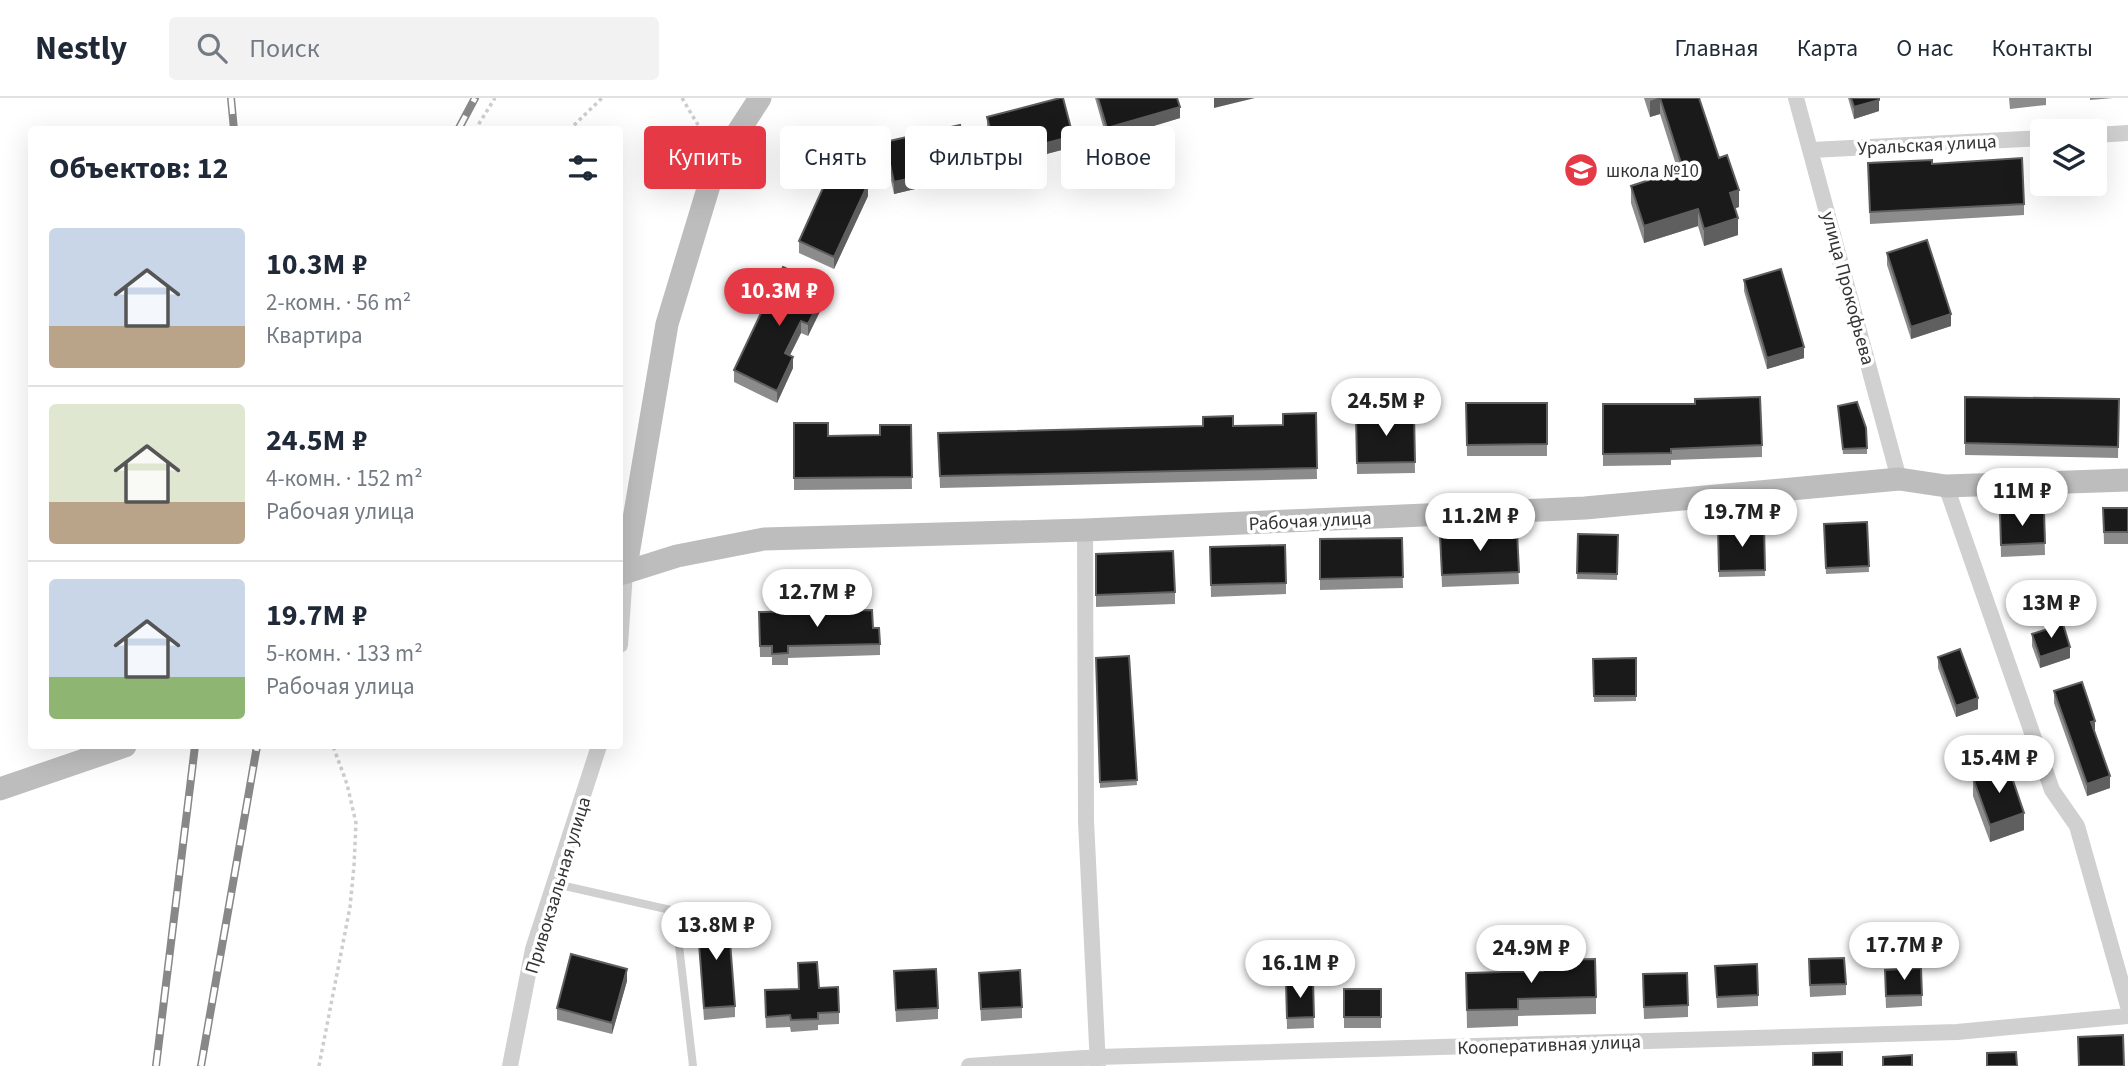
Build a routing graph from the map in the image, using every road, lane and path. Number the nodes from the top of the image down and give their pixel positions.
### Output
1 (495, 98) edge
2 (602, 98) edge
3 (682, 98) edge
4 (1796, 98) edge
5 (764, 99) edge
6 (478, 126) edge
7 (573, 126) edge
8 (701, 126) edge
9 (745, 126) edge
10 (2128, 133) edge
11 (2107, 134) edge
12 (2030, 139) edge
13 (1812, 150) junction
14 (708, 189) edge
15 (1899, 479) junction
16 (2128, 480) edge
17 (1946, 485) junction
18 (1084, 530) junction
19 (623, 567) edge
20 (623, 573) edge
21 (116, 749) edge
22 (334, 749) edge
23 (598, 749) edge
24 (0, 789) edge
25 (556, 884) junction
26 (2128, 1006) edge
27 (2128, 1016) edge
28 (1098, 1062) edge
29 (1046, 1063) edge
30 (319, 1066) edge
31 (510, 1066) edge
32 (693, 1066) edge
33 (969, 1066) edge

1 - 6 path
2 - 7 path
3 - 8 path
4 - 13 street, улица Прокофьева
5 - 9 street
10 - 11 street
12 - 13 street, Уральская улица
13 - 15 street, улица Прокофьева
14 - 19 street
15 - 17 street, Рабочая улица
15 - 18 street, Рабочая улица
16 - 17 street, Рабочая улица
17 - 26 street
18 - 20 street, Рабочая улица
18 - 28 street
21 - 24 street
22 - 30 path
23 - 25 street, Привокзальная улица
25 - 31 street, Привокзальная улица
25 - 32 lane
27 - 28 street, Кооперативная улица
28 - 29 street, Кооперативная улица
29 - 33 street, Кооперативная улица

